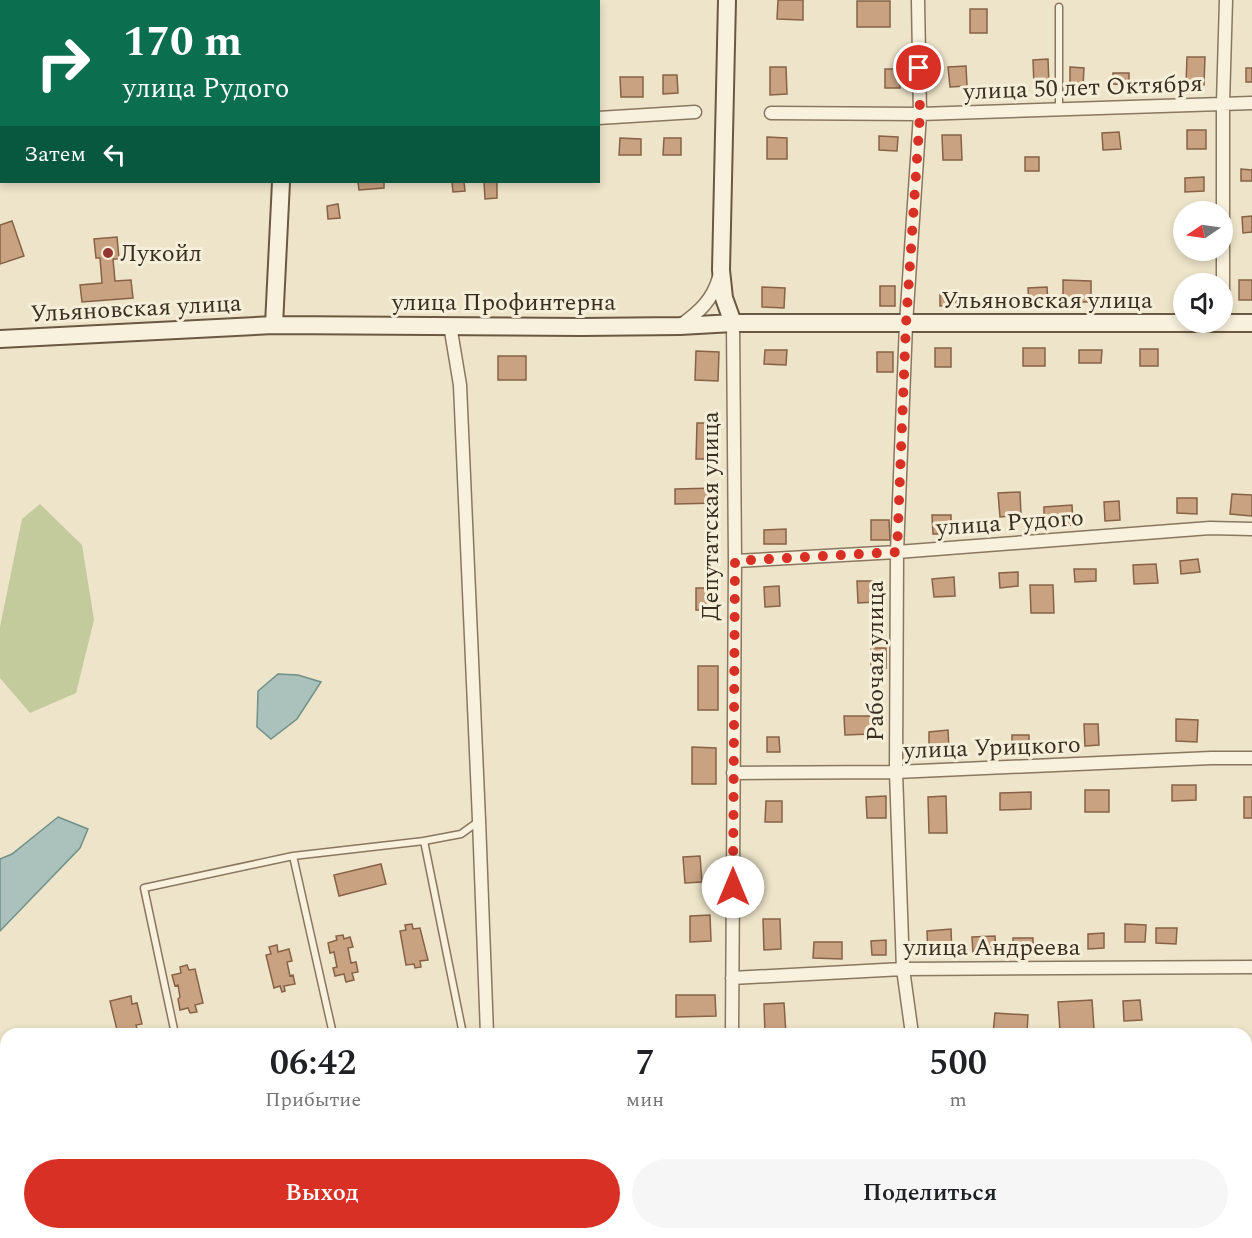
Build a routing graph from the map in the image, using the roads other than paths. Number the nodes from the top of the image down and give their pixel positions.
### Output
1 (727, 0) edge
2 (918, 0) edge
3 (1226, 0) edge
4 (1059, 7) dead end
5 (1223, 103) junction
6 (1252, 103) edge
7 (1059, 109) junction
8 (695, 112) dead end
9 (771, 113) dead end
10 (920, 114) junction
11 (600, 118) edge
12 (281, 183) edge
13 (721, 270) junction
14 (1223, 273) edge
15 (733, 322) junction
16 (1252, 323) edge
17 (906, 324) junction
18 (1173, 324) edge
19 (1233, 324) edge
20 (274, 325) junction
21 (450, 325) junction
22 (680, 326) junction
23 (0, 339) edge
24 (1252, 529) edge
25 (897, 552) junction
26 (735, 561) junction
27 (1252, 759) edge
28 (896, 772) junction
29 (733, 773) junction
30 (479, 820) junction
31 (424, 841) junction
32 (293, 856) junction
33 (1252, 967) edge
34 (903, 969) junction
35 (732, 978) junction
36 (174, 1028) edge
37 (332, 1028) edge
38 (462, 1028) edge
39 (487, 1028) edge
40 (732, 1028) edge
41 (911, 1028) edge

1 - 13 main road, Депутатская улица
2 - 10 street, Рабочая улица
3 - 5 street
4 - 7 lane
5 - 6 street, улица 50 лет Октября
5 - 7 street, улица 50 лет Октября
5 - 14 street
7 - 10 street, улица 50 лет Октября
8 - 11 street
9 - 10 street, улица 50 лет Октября
10 - 17 street, Рабочая улица
12 - 20 main road
13 - 15 main road, Депутатская улица
13 - 22 street
15 - 17 main road, Ульяновская улица
15 - 22 main road, улица Профинтерна
15 - 26 street, Депутатская улица
16 - 19 main road, Ульяновская улица
17 - 18 main road, Ульяновская улица
17 - 25 street, Рабочая улица
20 - 21 main road, улица Профинтерна
20 - 23 main road, Ульяновская улица
21 - 22 main road, улица Профинтерна
21 - 30 street
24 - 25 street, улица Рудого
25 - 26 street, улица Рудого
25 - 28 street, Рабочая улица
26 - 29 street, Депутатская улица
27 - 28 street, улица Урицкого
28 - 29 street, улица Урицкого
28 - 34 street, Рабочая улица
29 - 35 street, Депутатская улица
30 - 31 lane
30 - 39 street
31 - 32 lane
31 - 38 lane
32 - 36 lane
32 - 37 lane
33 - 34 street, улица Андреева
34 - 35 street, улица Андреева
34 - 41 street, Рабочая улица
35 - 40 street, Депутатская улица

